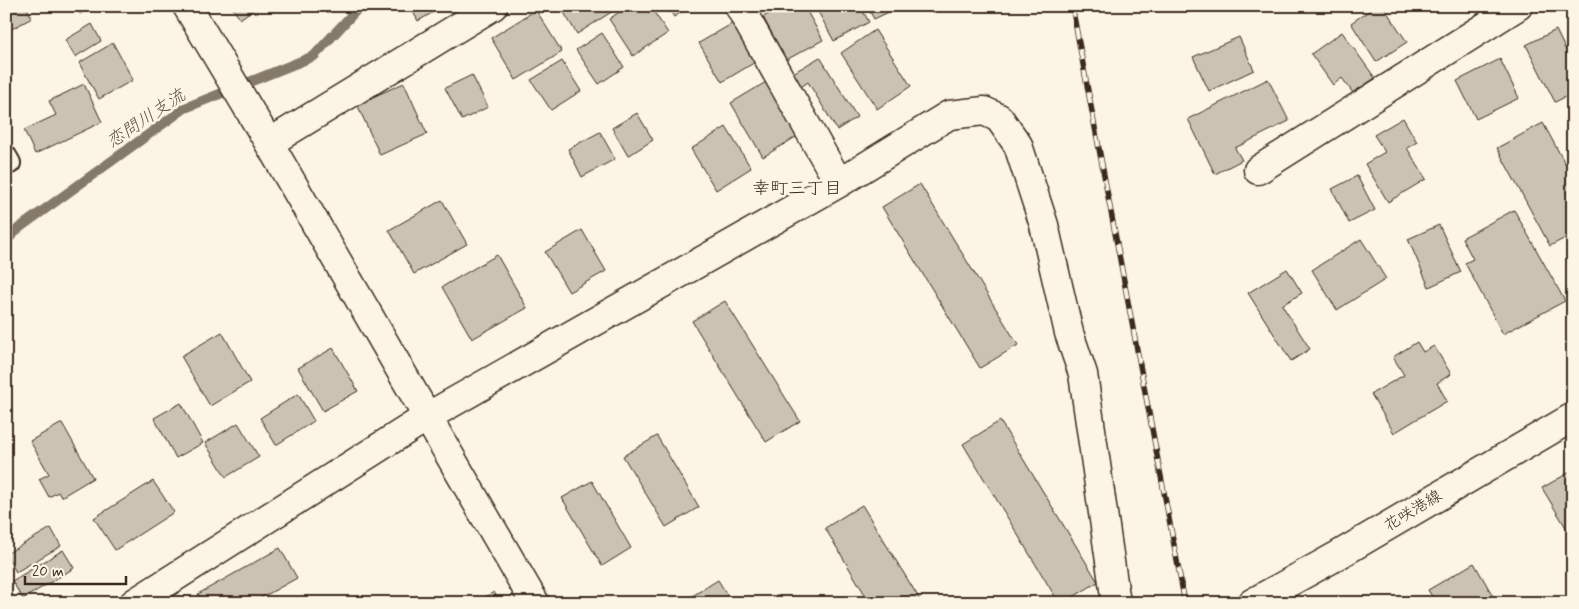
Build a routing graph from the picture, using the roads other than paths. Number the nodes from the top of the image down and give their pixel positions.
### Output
1 (187, 6) edge
2 (493, 6) edge
3 (739, 6) edge
4 (1518, 6) edge
5 (269, 143) junction
6 (1258, 170) dead end
7 (839, 184) junction
8 (427, 417) junction
9 (1573, 417) edge
10 (134, 603) edge
11 (535, 603) edge
12 (1116, 603) edge
13 (1252, 603) edge

1 - 5 street
2 - 5 street
3 - 7 street
4 - 6 street
5 - 8 street
7 - 8 street
7 - 12 street
8 - 10 street
8 - 11 street
9 - 13 street, 花咲港線

